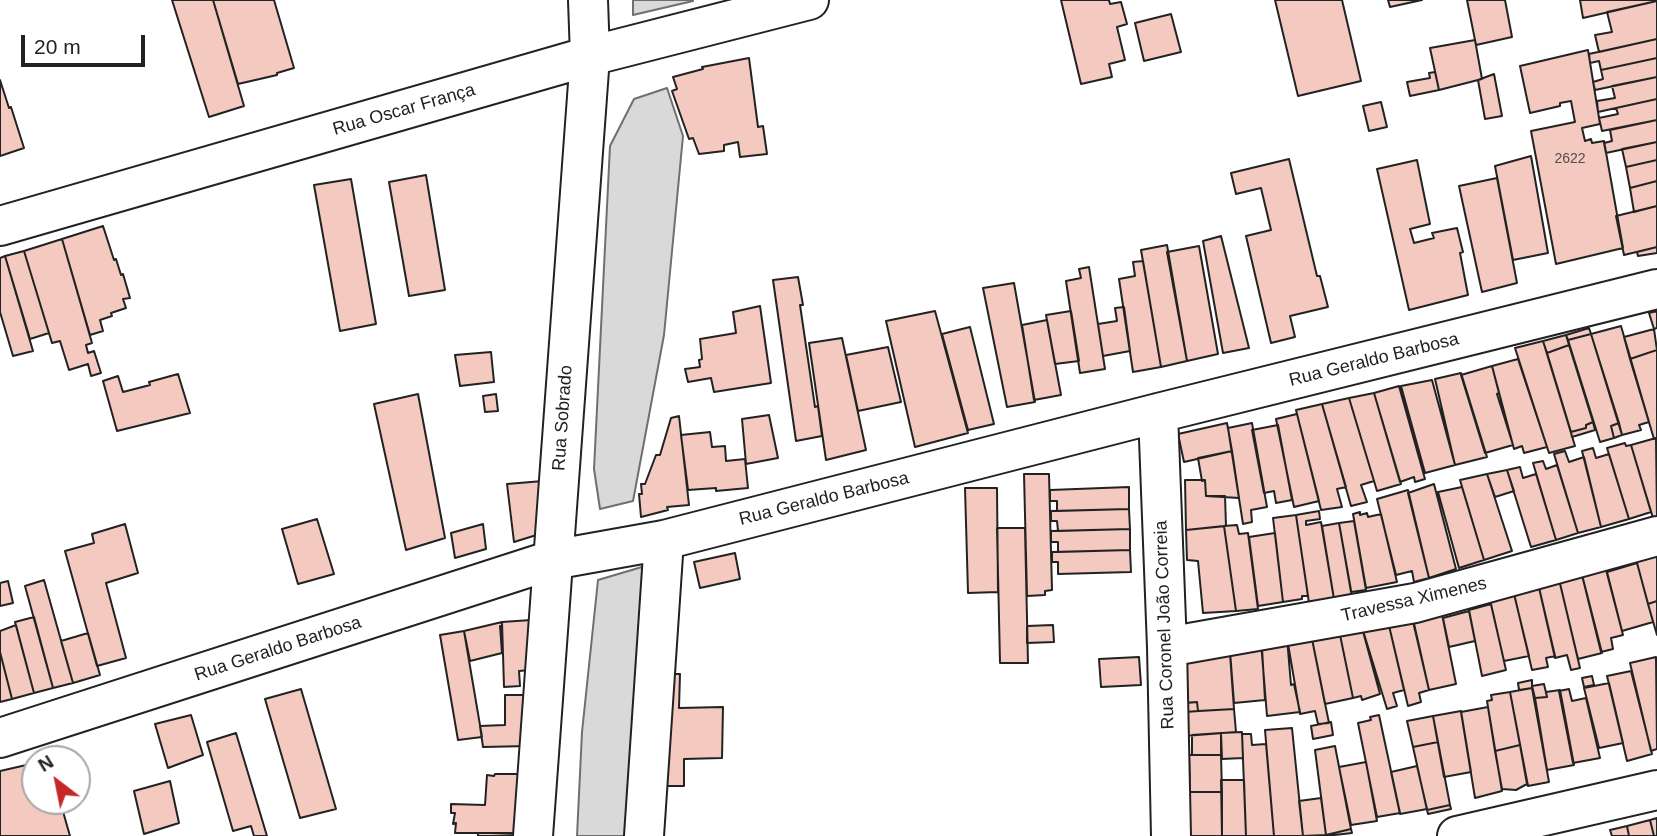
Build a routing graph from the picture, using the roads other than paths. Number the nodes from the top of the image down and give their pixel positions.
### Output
1 (588, 0) edge
2 (809, 0) edge
3 (767, 5) edge
4 (590, 56) junction
5 (0, 226) edge
6 (1657, 289) edge
7 (1158, 413) junction
8 (1657, 536) edge
9 (664, 540) junction
10 (552, 561) junction
11 (1167, 647) junction
12 (0, 738) edge
13 (1657, 790) edge
14 (533, 836) edge
15 (644, 836) edge
16 (1171, 836) edge
17 (1457, 836) edge

1 - 4 street, Rua Sobrado
2 - 3 street, Rua Oscar França
3 - 4 street, Rua Oscar França
4 - 5 street, Rua Oscar França
4 - 10 street, Rua Sobrado
6 - 7 street, Rua Geraldo Barbosa
7 - 9 street, Rua Geraldo Barbosa
7 - 11 street, Rua Coronel João Correia
8 - 11 street, Travessa Ximenes
9 - 10 street, Rua Geraldo Barbosa
9 - 15 street
10 - 12 street, Rua Geraldo Barbosa
10 - 14 street, Rua Sobrado
11 - 16 street, Rua Coronel João Correia
13 - 17 street

